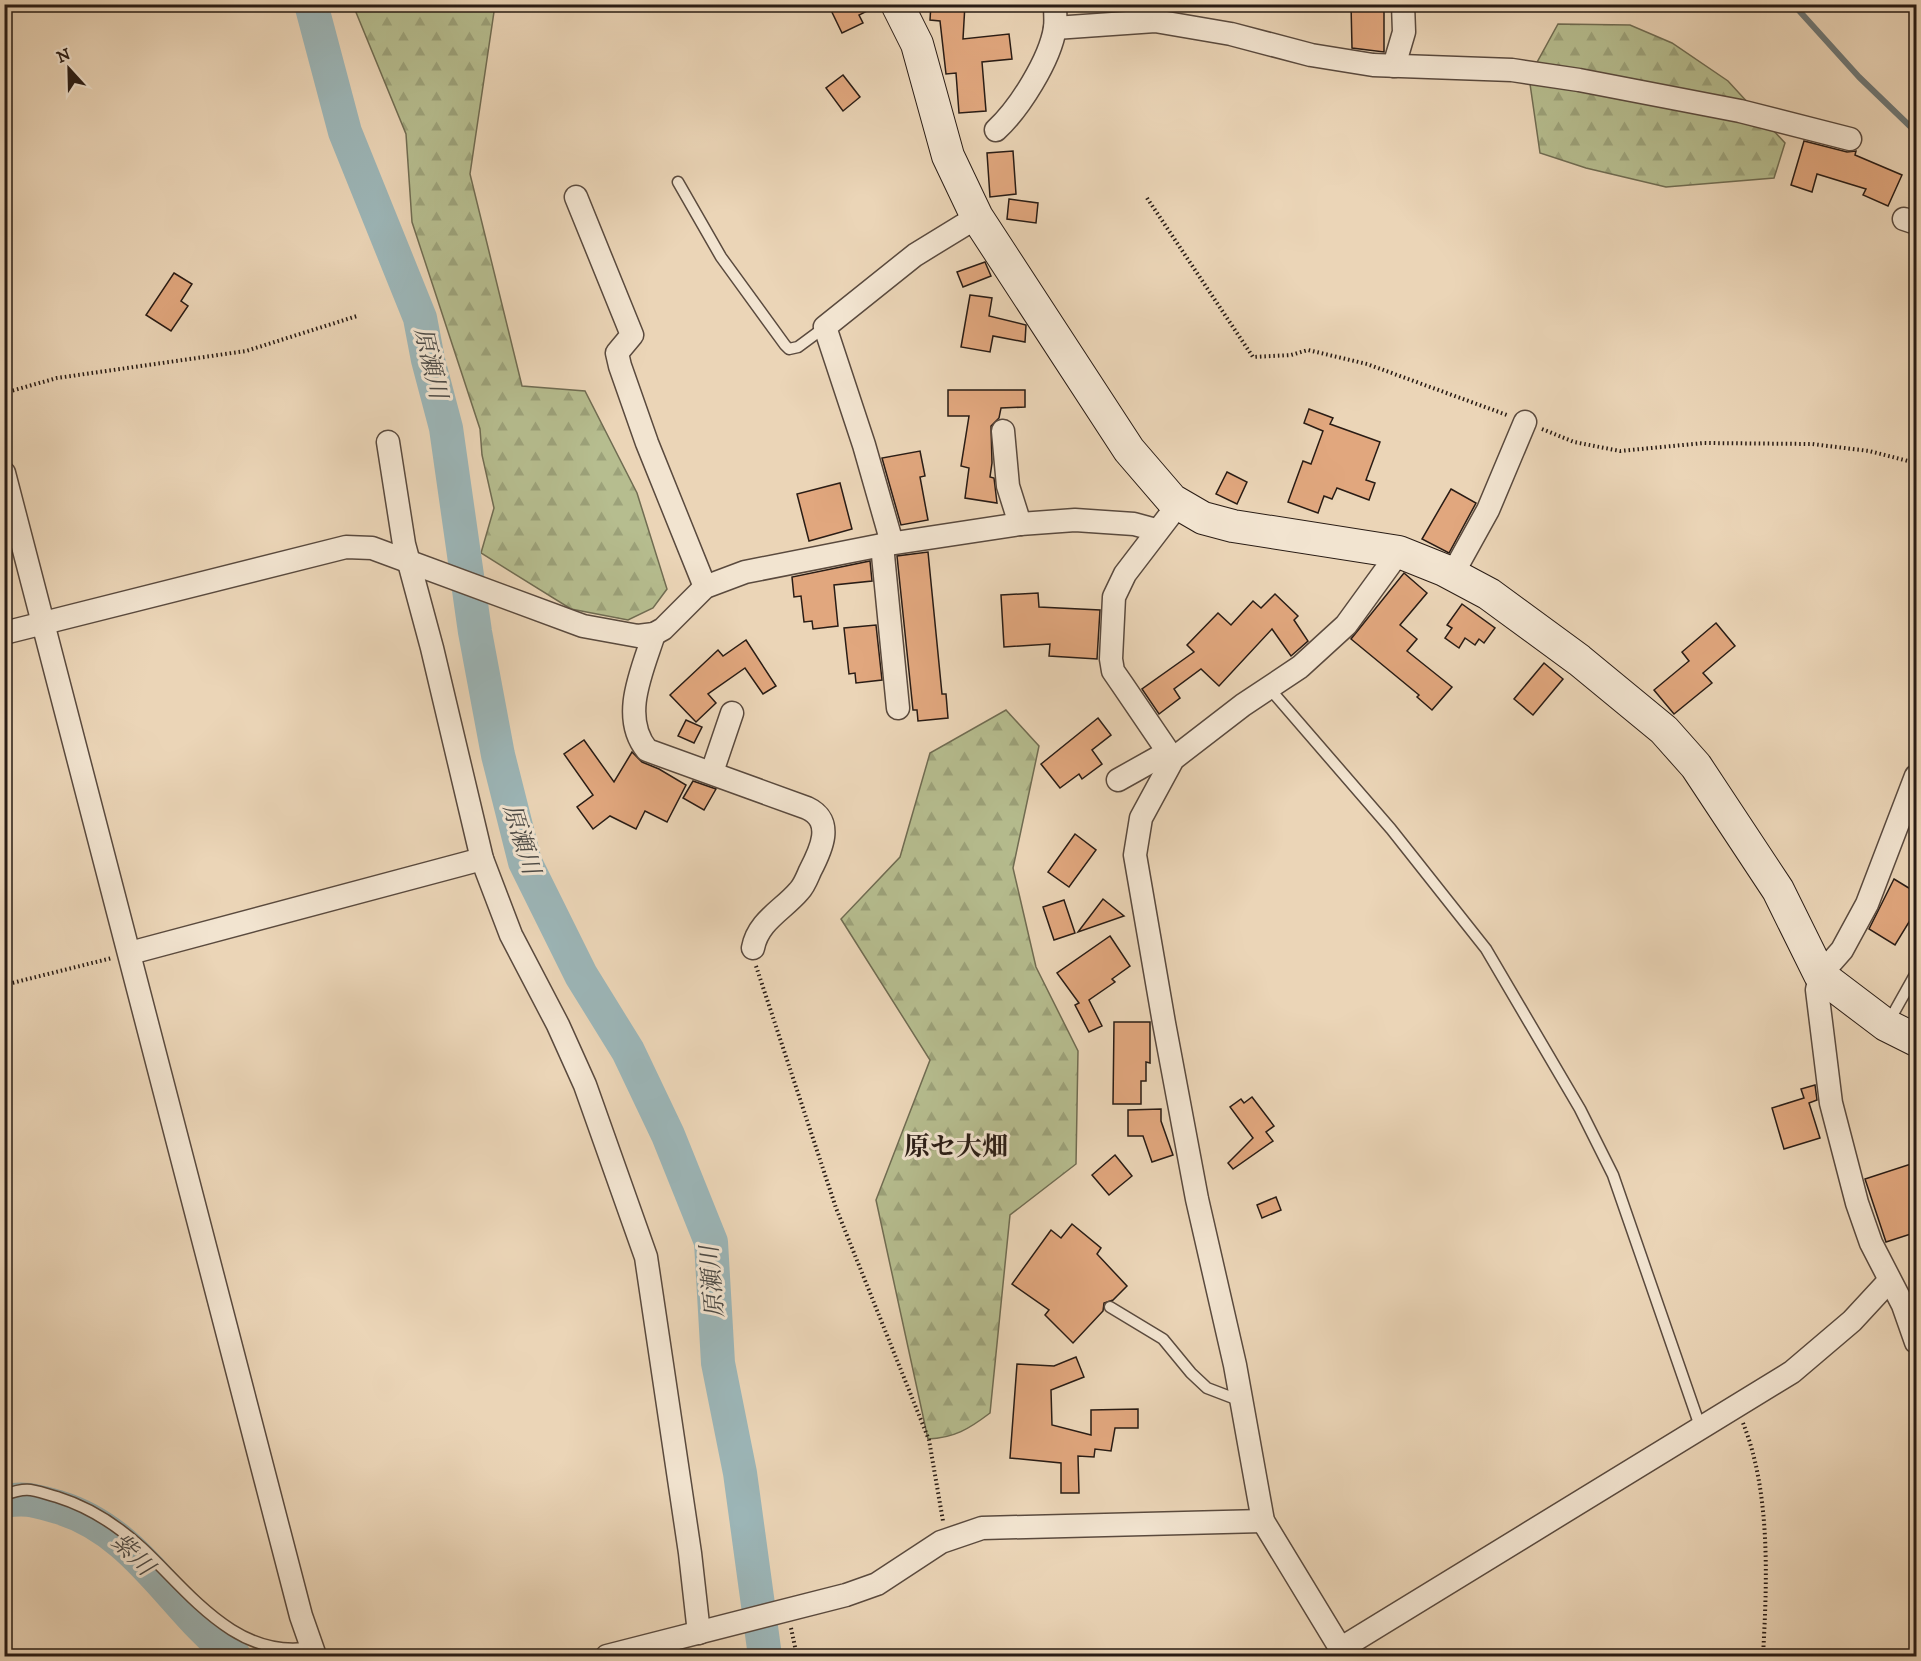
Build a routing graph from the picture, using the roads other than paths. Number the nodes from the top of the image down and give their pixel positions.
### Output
1 (897, 4) edge
2 (1055, 4) edge
3 (1403, 4) edge
4 (1055, 28) junction
5 (1395, 66) junction
6 (996, 130) dead end
7 (1850, 139) dead end
8 (678, 182) dead end
9 (576, 197) dead end
10 (977, 217) junction
11 (825, 327) junction
12 (1525, 422) road end
13 (1003, 431) dead end
14 (388, 442) dead end
15 (4, 473) edge
16 (1177, 506) junction
17 (1020, 524) junction
18 (1156, 530) junction
19 (887, 544) junction
20 (1399, 552) junction
21 (411, 564) junction
22 (1452, 574) junction
23 (705, 587) junction
24 (43, 623) junction
25 (4, 633) edge
26 (654, 634) junction
27 (1269, 688) junction
28 (898, 708) dead end
29 (732, 713) dead end
30 (1170, 755) junction
31 (712, 772) junction
32 (1917, 776) edge
33 (1118, 780) dead end
34 (482, 859) junction
35 (753, 948) road end
36 (130, 953) junction
37 (1917, 973) edge
38 (1820, 975) junction
39 (1886, 1025) junction
40 (1917, 1040) edge
41 (1889, 1281) junction
42 (1110, 1307) dead end
43 (1917, 1342) edge
44 (1241, 1401) junction
45 (1701, 1429) junction
46 (4, 1495) edge
47 (1263, 1521) junction
48 (703, 1632) junction
49 (314, 1652) edge
50 (1342, 1653) edge
51 (607, 1656) edge

1 - 10 street
2 - 4 street
3 - 5 street
4 - 5 street
4 - 6 street
5 - 7 street
8 - 11 lane
9 - 23 street
10 - 11 street
10 - 16 street
11 - 19 street
12 - 22 street
13 - 17 street
14 - 21 street
15 - 24 street
16 - 18 street
16 - 20 street
17 - 18 street
17 - 19 street
18 - 30 street
19 - 23 street
19 - 28 street
20 - 22 street
20 - 27 street
21 - 24 street
21 - 26 street
21 - 34 street
22 - 38 street
23 - 26 street
24 - 25 street
24 - 36 street
26 - 31 street
27 - 30 street
27 - 45 lane
29 - 31 street
30 - 33 street
30 - 44 street
31 - 35 street
32 - 38 street
34 - 36 street
34 - 48 street
36 - 49 street
37 - 39 lane
38 - 39 street
38 - 41 street
39 - 40 street
41 - 43 street
41 - 45 street
42 - 44 lane
44 - 47 street
45 - 50 street
46 - 49 lane
47 - 48 street
47 - 50 street
48 - 51 street

